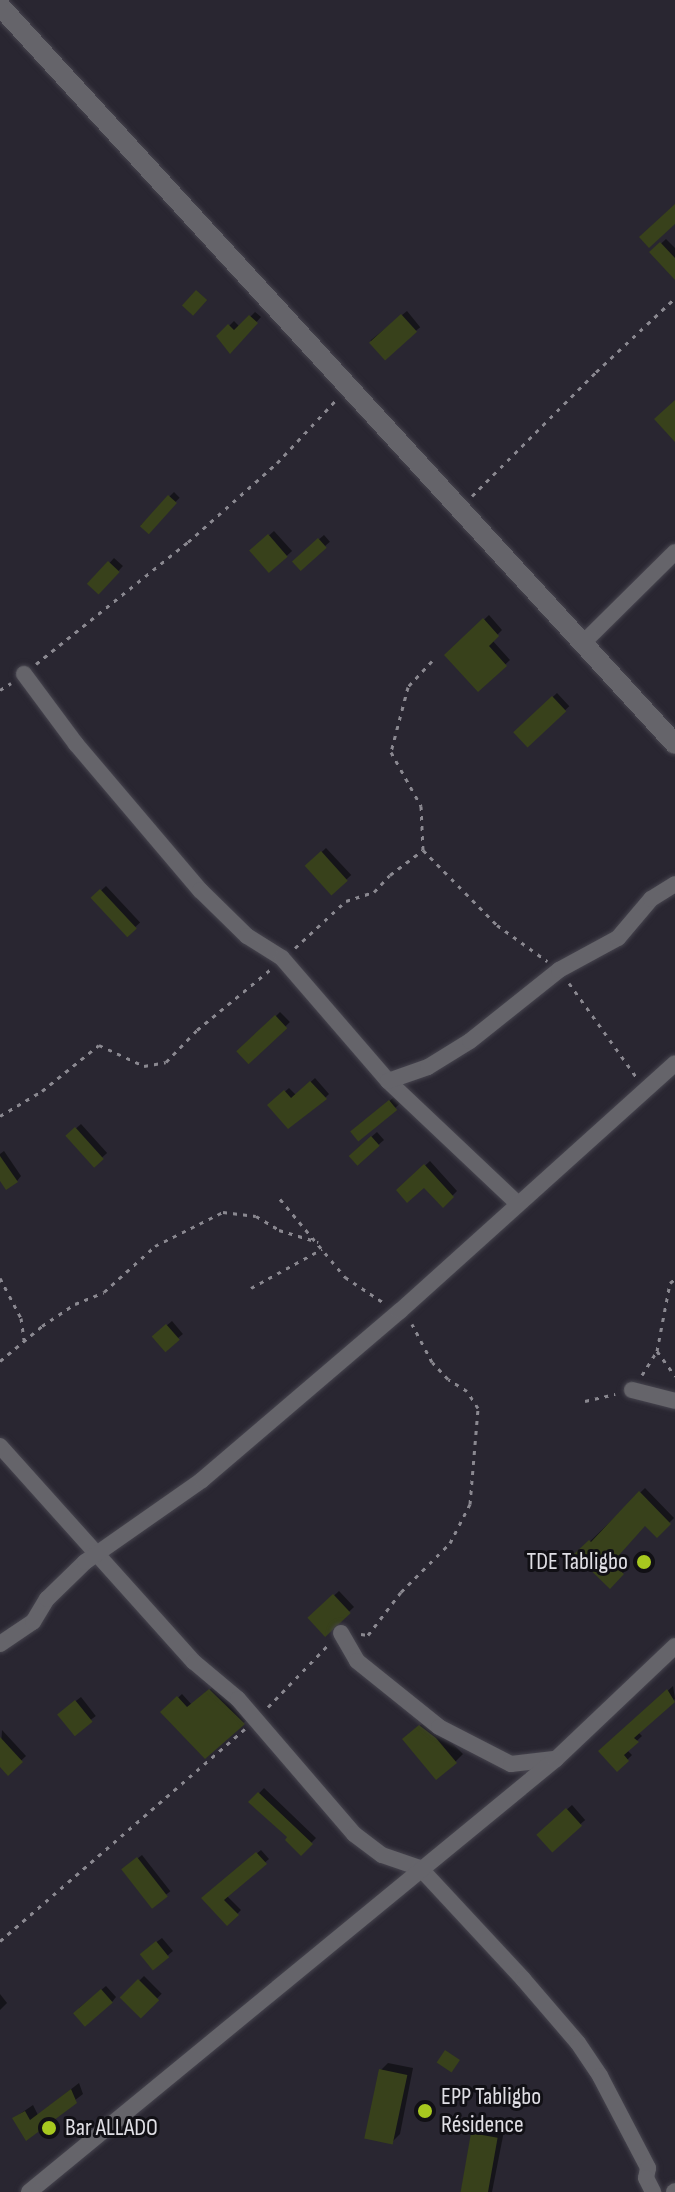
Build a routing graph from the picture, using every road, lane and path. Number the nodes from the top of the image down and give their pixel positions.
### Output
1 (0, 6) edge
2 (675, 298) edge
3 (349, 386) junction
4 (461, 508) junction
5 (675, 552) edge
6 (583, 643) junction
7 (432, 661) dead end
8 (24, 674) junction
9 (0, 690) edge
10 (675, 744) edge
11 (423, 850) junction
12 (675, 884) edge
13 (282, 958) junction
14 (559, 970) junction
15 (675, 1063) edge
16 (388, 1081) junction
17 (646, 1090) junction
18 (0, 1116) edge
19 (280, 1199) dead end
20 (517, 1203) junction
21 (318, 1242) junction
22 (322, 1249) junction
23 (0, 1278) edge
24 (675, 1279) edge
25 (251, 1288) dead end
26 (400, 1311) junction
27 (24, 1340) junction
28 (657, 1351) junction
29 (0, 1361) edge
30 (675, 1376) edge
31 (632, 1390) junction
32 (585, 1401) dead end
33 (675, 1401) edge
34 (0, 1446) edge
35 (99, 1555) junction
36 (341, 1633) junction
37 (0, 1644) edge
38 (675, 1646) edge
39 (255, 1721) junction
40 (556, 1759) junction
41 (420, 1868) junction
42 (0, 1941) edge
43 (29, 2192) edge
44 (653, 2192) edge

1 - 3 street
2 - 4 path
3 - 4 street
3 - 8 path
4 - 6 street
5 - 6 street
6 - 10 street
7 - 11 path
8 - 9 path
8 - 13 street
11 - 13 path
11 - 14 path
12 - 14 street
13 - 16 street
13 - 18 path
14 - 16 street
14 - 17 path
15 - 17 street
16 - 20 street
17 - 20 street
19 - 21 path
20 - 26 street
21 - 22 path
21 - 27 path
22 - 25 path
22 - 26 path
23 - 27 path
24 - 28 path
26 - 35 street
26 - 36 path
27 - 29 path
28 - 30 path
28 - 31 path
31 - 32 path
31 - 33 street
34 - 35 street
35 - 37 street
35 - 39 street
36 - 39 path
36 - 40 street
38 - 40 street
39 - 41 street
39 - 42 path
40 - 41 street
41 - 43 street
41 - 44 street

